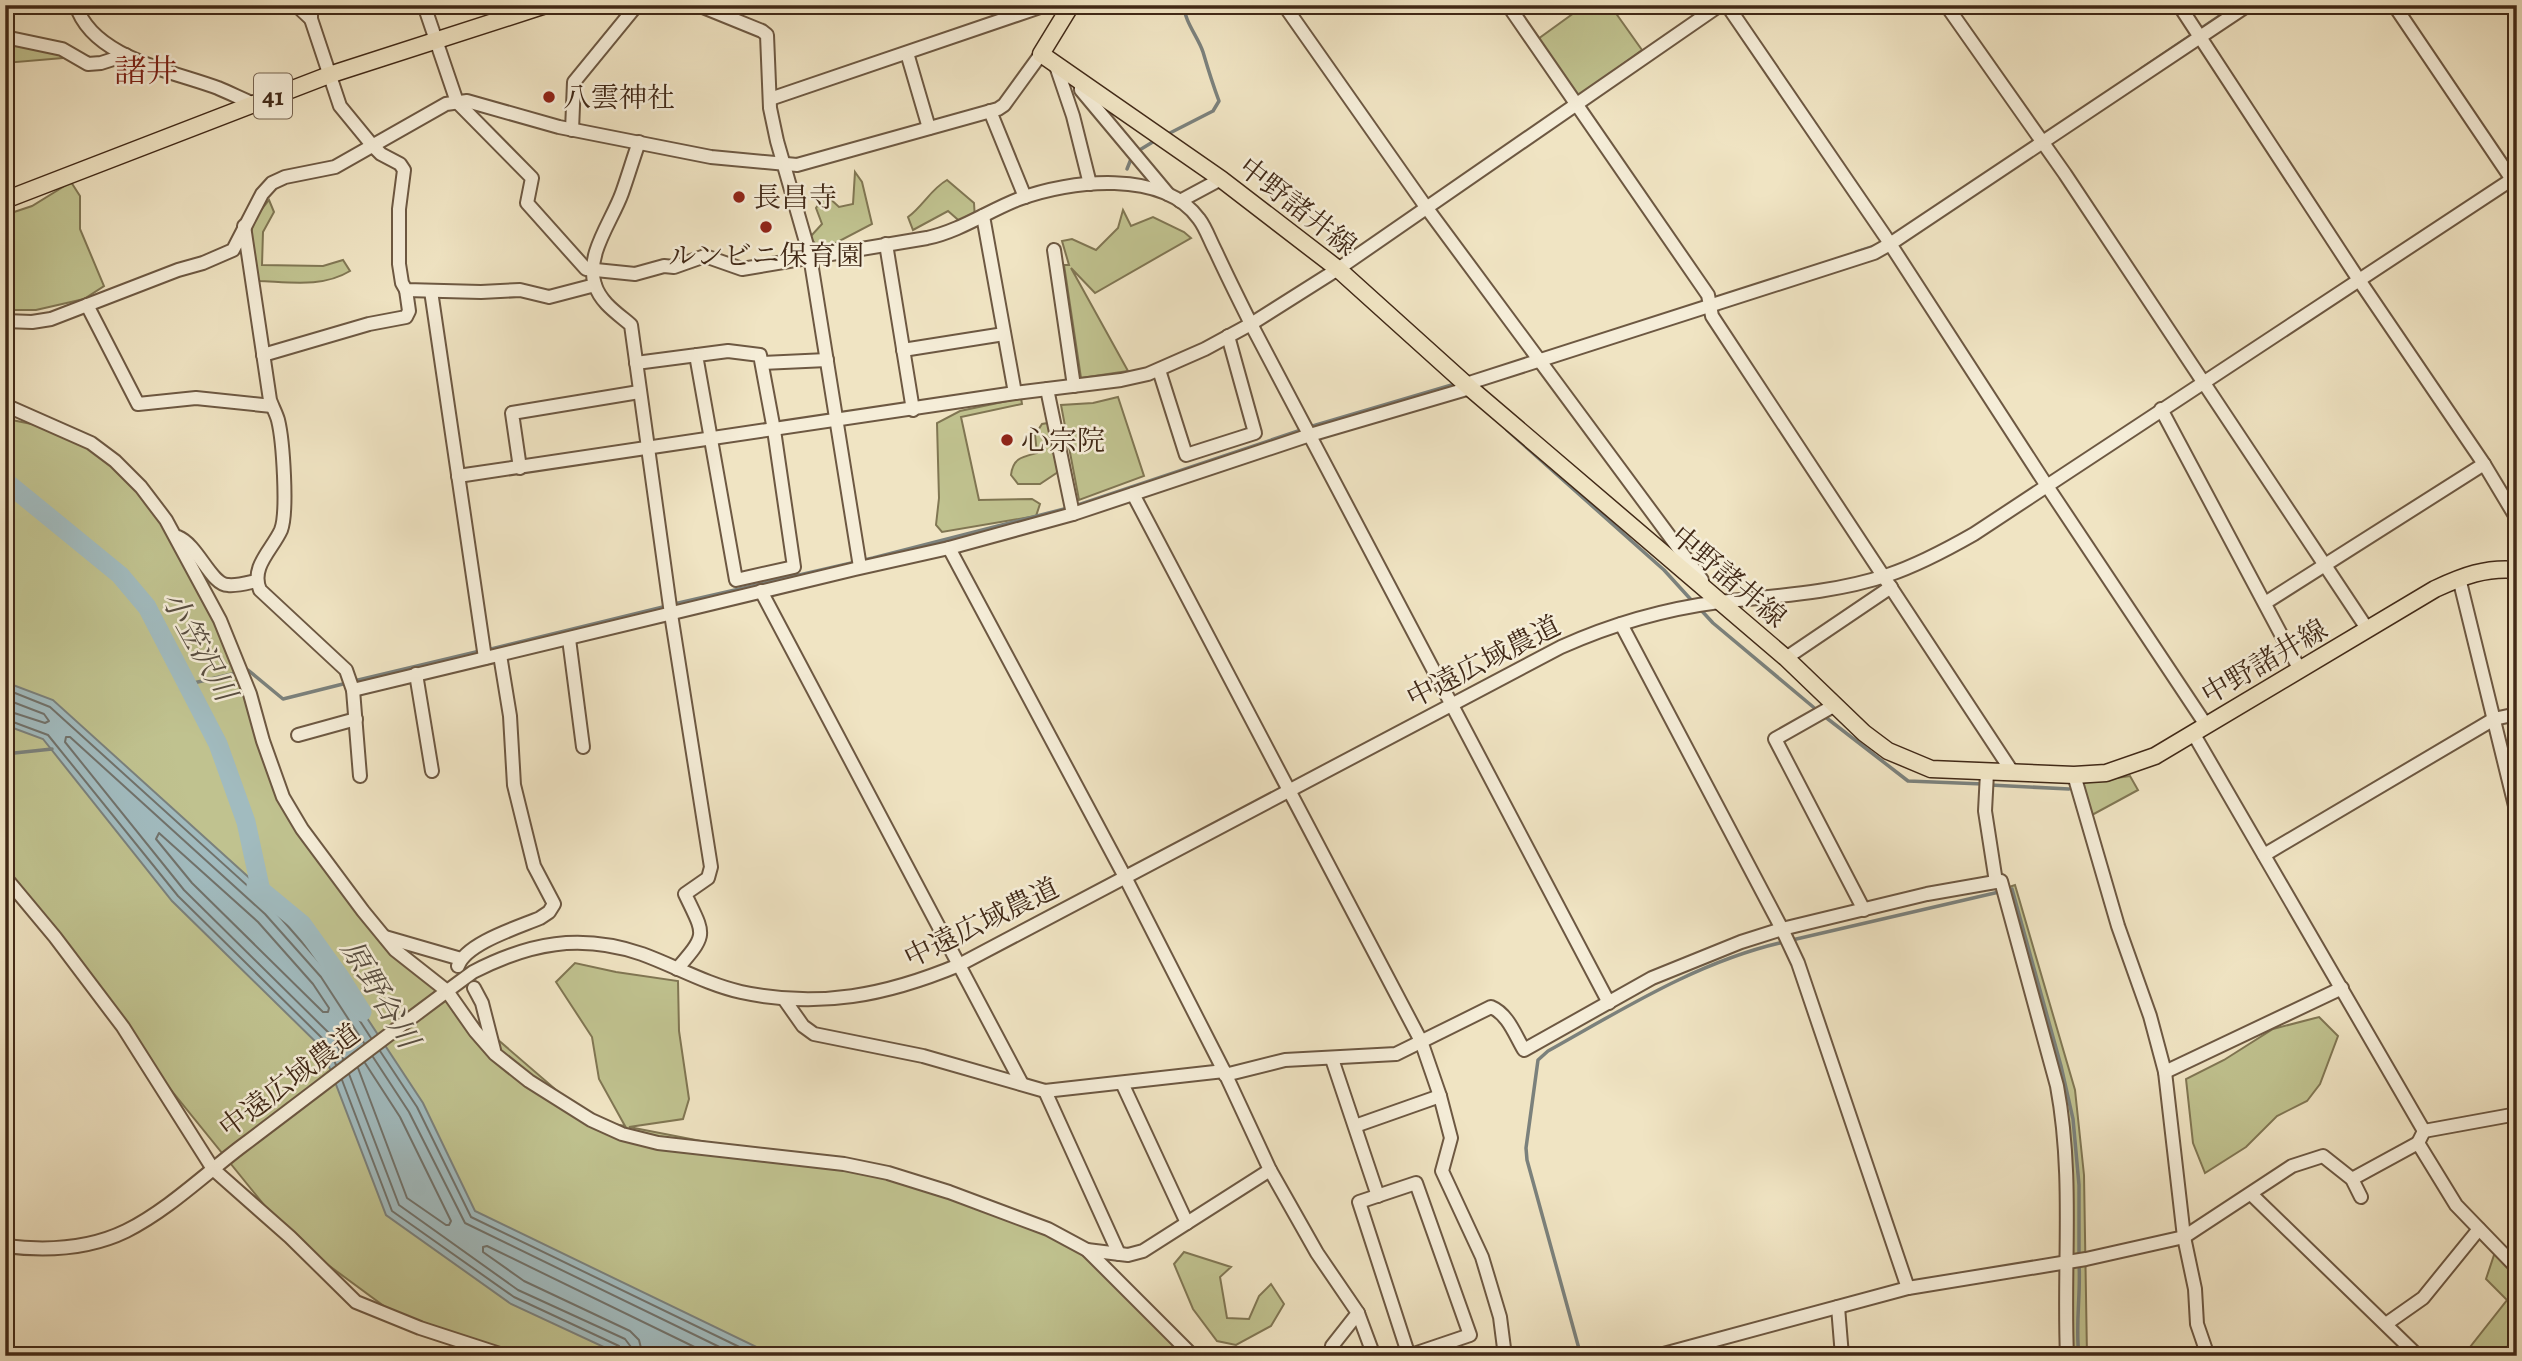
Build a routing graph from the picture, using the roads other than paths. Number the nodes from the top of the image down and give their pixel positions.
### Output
1 (76, 5) edge
2 (296, 5) edge
3 (311, 5) edge
4 (424, 5) edge
5 (546, 5) edge
6 (637, 5) edge
7 (698, 5) edge
8 (1046, 5) edge
9 (1071, 5) edge
10 (1284, 5) edge
11 (1508, 5) edge
12 (1720, 5) edge
13 (1727, 5) edge
14 (1946, 5) edge
15 (2179, 5) edge
16 (2248, 5) edge
17 (2394, 5) edge
18 (311, 19) junction
19 (2201, 36) junction
20 (5, 37) edge
21 (435, 40) junction
22 (907, 54) junction
23 (125, 55) junction
24 (1048, 59) junction
25 (329, 75) junction
26 (1082, 81) junction
27 (770, 99) junction
28 (457, 102) junction
29 (254, 104) junction
30 (1576, 104) junction
31 (990, 111) junction
32 (929, 128) junction
33 (572, 130) junction
34 (639, 142) junction
35 (2043, 142) junction
36 (372, 145) junction
37 (784, 164) junction
38 (1221, 179) junction
39 (2515, 181) edge
40 (1090, 184) junction
41 (1025, 197) junction
42 (1175, 199) junction
43 (5, 200) edge
44 (1426, 207) junction
45 (983, 216) junction
46 (244, 225) junction
47 (1887, 240) junction
48 (886, 244) junction
49 (1054, 250) dead end
50 (810, 256) junction
51 (1338, 269) junction
52 (592, 270) junction
53 (2359, 280) junction
54 (595, 285) junction
55 (406, 290) junction
56 (431, 291) junction
57 (1709, 300) junction
58 (87, 305) junction
59 (5, 321) edge
60 (1251, 324) junction
61 (1004, 334) junction
62 (1228, 336) junction
63 (903, 350) junction
64 (263, 355) junction
65 (696, 355) junction
66 (827, 360) junction
67 (1540, 361) junction
68 (636, 363) junction
69 (762, 363) junction
70 (1159, 370) junction
71 (2204, 381) junction
72 (1074, 386) junction
73 (1468, 386) junction
74 (1048, 389) junction
75 (639, 392) junction
76 (1015, 393) junction
77 (5, 405) edge
78 (272, 406) junction
79 (913, 410) junction
80 (2161, 410) junction
81 (836, 420) junction
82 (774, 430) junction
83 (1310, 435) junction
84 (711, 440) junction
85 (647, 450) junction
86 (2484, 464) junction
87 (520, 468) junction
88 (458, 476) junction
89 (2047, 486) junction
90 (1133, 494) junction
91 (1073, 514) junction
92 (2517, 519) edge
93 (175, 536) junction
94 (2517, 547) edge
95 (949, 548) junction
96 (2325, 567) junction
97 (860, 568) junction
98 (2515, 570) edge
99 (2459, 578) junction
100 (256, 582) junction
101 (1888, 582) junction
102 (761, 591) junction
103 (1718, 602) junction
104 (2265, 603) junction
105 (671, 614) junction
106 (1621, 624) junction
107 (2368, 630) junction
108 (569, 639) junction
109 (500, 655) junction
110 (485, 658) junction
111 (1786, 658) junction
112 (2300, 670) junction
113 (416, 674) junction
114 (353, 688) junction
115 (1451, 704) junction
116 (1835, 705) junction
117 (2517, 714) edge
118 (356, 719) junction
119 (2494, 719) junction
120 (2199, 729) junction
121 (298, 735) dead end
122 (583, 747) dead end
123 (432, 771) dead end
124 (1987, 772) junction
125 (2014, 773) junction
126 (2074, 775) junction
127 (360, 776) dead end
128 (1289, 791) junction
129 (2517, 814) edge
130 (2264, 855) junction
131 (5, 877) edge
132 (1125, 877) junction
133 (1996, 882) junction
134 (1864, 910) junction
135 (1782, 929) junction
136 (385, 936) junction
137 (959, 965) junction
138 (677, 969) junction
139 (474, 988) dead end
140 (2342, 988) junction
141 (447, 991) junction
142 (784, 999) junction
143 (1609, 1003) junction
144 (1422, 1041) junction
145 (495, 1054) junction
146 (1332, 1059) junction
147 (2165, 1072) junction
148 (1225, 1073) junction
149 (1122, 1083) junction
150 (1022, 1084) junction
151 (1045, 1091) junction
152 (1440, 1096) junction
153 (2517, 1114) edge
154 (1355, 1126) junction
155 (2421, 1137) junction
156 (218, 1165) junction
157 (1270, 1171) junction
158 (2352, 1179) junction
159 (2251, 1194) junction
160 (1378, 1196) junction
161 (2361, 1197) dead end
162 (1187, 1223) junction
163 (2479, 1229) junction
164 (2184, 1237) junction
165 (5, 1246) edge
166 (1087, 1250) junction
167 (1119, 1254) junction
168 (2067, 1262) junction
169 (2517, 1268) edge
170 (1908, 1288) junction
171 (1838, 1307) junction
172 (1358, 1313) junction
173 (2386, 1324) junction
174 (506, 1356) edge
175 (1193, 1356) edge
176 (1330, 1356) edge
177 (1374, 1356) edge
178 (1408, 1356) edge
179 (1505, 1356) edge
180 (1656, 1356) edge
181 (1842, 1356) edge
182 (2067, 1356) edge
183 (2208, 1356) edge
184 (2418, 1356) edge

1 - 23 street
2 - 18 street
3 - 18 street
4 - 21 street
5 - 21 main road, 41
6 - 33 street
7 - 27 street
8 - 22 street
9 - 24 main road
10 - 44 street
11 - 30 street
12 - 30 street
13 - 47 street
14 - 35 street
15 - 19 street
16 - 19 street
17 - 39 street
18 - 25 street
19 - 35 street
19 - 53 street
20 - 23 street
21 - 25 main road, 41
21 - 28 street
22 - 27 street
22 - 32 street
23 - 29 street
24 - 26 main road, 中野諸井線
24 - 31 street
24 - 40 street
25 - 29 main road, 41
25 - 36 street
26 - 38 main road, 中野諸井線
26 - 42 street
27 - 37 street
28 - 33 street
28 - 36 street
28 - 52 street
29 - 43 main road, 41
30 - 44 street
30 - 57 street
31 - 32 street
31 - 41 street
32 - 37 street
33 - 34 street
34 - 37 street
34 - 52 street
35 - 47 street
35 - 71 street
36 - 46 street
36 - 55 street
37 - 50 street
38 - 42 street
38 - 51 main road, 中野諸井線
39 - 53 street
40 - 41 street
40 - 42 street
41 - 45 street
42 - 60 street
44 - 51 street
44 - 67 street
45 - 48 street
45 - 61 street
46 - 58 street
46 - 64 street
47 - 57 street
47 - 89 street
48 - 50 street
48 - 63 street
49 - 72 street
50 - 52 street
50 - 66 street
51 - 60 street
51 - 73 main road, 中野諸井線
52 - 54 street
53 - 71 street
53 - 86 street
54 - 56 street
54 - 68 street
55 - 56 street
55 - 64 street
56 - 88 street
57 - 67 street
57 - 101 street
58 - 59 street
58 - 78 street
60 - 62 street
60 - 83 street
61 - 63 street
61 - 76 street
62 - 70 street
62 - 70 street
63 - 79 street
64 - 78 street
65 - 68 street
65 - 69 street
65 - 84 street
66 - 69 street
66 - 81 street
67 - 73 street
67 - 103 street
68 - 75 street
69 - 82 street
70 - 72 street
71 - 80 street
71 - 96 street
72 - 74 street
73 - 83 street
73 - 103 main road, 中野諸井線
74 - 76 street
74 - 91 street
75 - 85 street
75 - 87 street
76 - 79 street
77 - 93 street
78 - 100 street
79 - 81 street
80 - 89 street
80 - 104 street
81 - 82 street
81 - 97 street
82 - 84 street
82 - 84 street
83 - 90 street
83 - 115 street
84 - 85 street
85 - 87 street
85 - 105 street
86 - 92 street
86 - 96 street
87 - 88 street
88 - 110 street
89 - 101 street
89 - 120 street
90 - 91 street
90 - 128 street
91 - 95 street
93 - 100 street
93 - 136 street
94 - 98 street
95 - 97 street
95 - 132 street
96 - 104 street
96 - 107 street
97 - 102 street
98 - 99 main road, 中野諸井線
99 - 107 main road, 中野諸井線
99 - 119 street
100 - 114 street
101 - 103 street, 中遠広域農道
101 - 111 street
101 - 125 street
102 - 105 street
102 - 137 street
103 - 106 street, 中遠広域農道
103 - 111 main road, 中野諸井線
104 - 112 street
105 - 108 street
105 - 138 street
106 - 115 street, 中遠広域農道
106 - 135 street
107 - 112 main road, 中野諸井線
108 - 109 street
108 - 122 street
109 - 110 street
109 - 136 street
110 - 113 street
111 - 116 main road, 中野諸井線
112 - 120 main road, 中野諸井線
113 - 114 street
113 - 123 street
114 - 118 street
115 - 128 street, 中遠広域農道
115 - 143 street
116 - 124 main road, 中野諸井線
116 - 134 street
117 - 119 street
118 - 121 street
118 - 127 street
119 - 129 street
119 - 130 street
120 - 126 main road, 中野諸井線
120 - 130 street
124 - 125 main road, 中野諸井線
124 - 133 street
125 - 126 main road, 中野諸井線
126 - 147 street
128 - 132 street, 中遠広域農道
128 - 144 street
130 - 140 street
131 - 156 street
132 - 137 street, 中遠広域農道
132 - 148 street
133 - 134 street
133 - 168 street
134 - 135 street
135 - 143 street
135 - 170 street
136 - 141 street
137 - 142 street, 中遠広域農道
137 - 150 street
138 - 141 street, 中遠広域農道
138 - 142 street, 中遠広域農道
139 - 145 street
140 - 147 street
140 - 155 street
141 - 145 street
141 - 156 street, 中遠広域農道
142 - 150 street
143 - 144 street
144 - 146 street
144 - 152 street
145 - 166 street
146 - 148 street
146 - 154 street
147 - 164 street
148 - 149 street
148 - 157 street
149 - 151 street
149 - 162 street
150 - 151 street
151 - 167 street
152 - 154 street
152 - 179 street
153 - 155 street
154 - 160 street
155 - 158 street
155 - 163 street
156 - 165 street, 中遠広域農道
156 - 174 street
157 - 162 street
157 - 172 street
158 - 159 street
158 - 161 street
159 - 164 street
159 - 173 street
160 - 178 street
160 - 178 street
162 - 167 street
163 - 169 street
163 - 173 street
164 - 168 street
164 - 183 street
166 - 167 street
166 - 175 street
168 - 170 street
168 - 182 street
170 - 171 street
171 - 180 street
171 - 181 street
172 - 176 street
172 - 177 street
173 - 184 street

